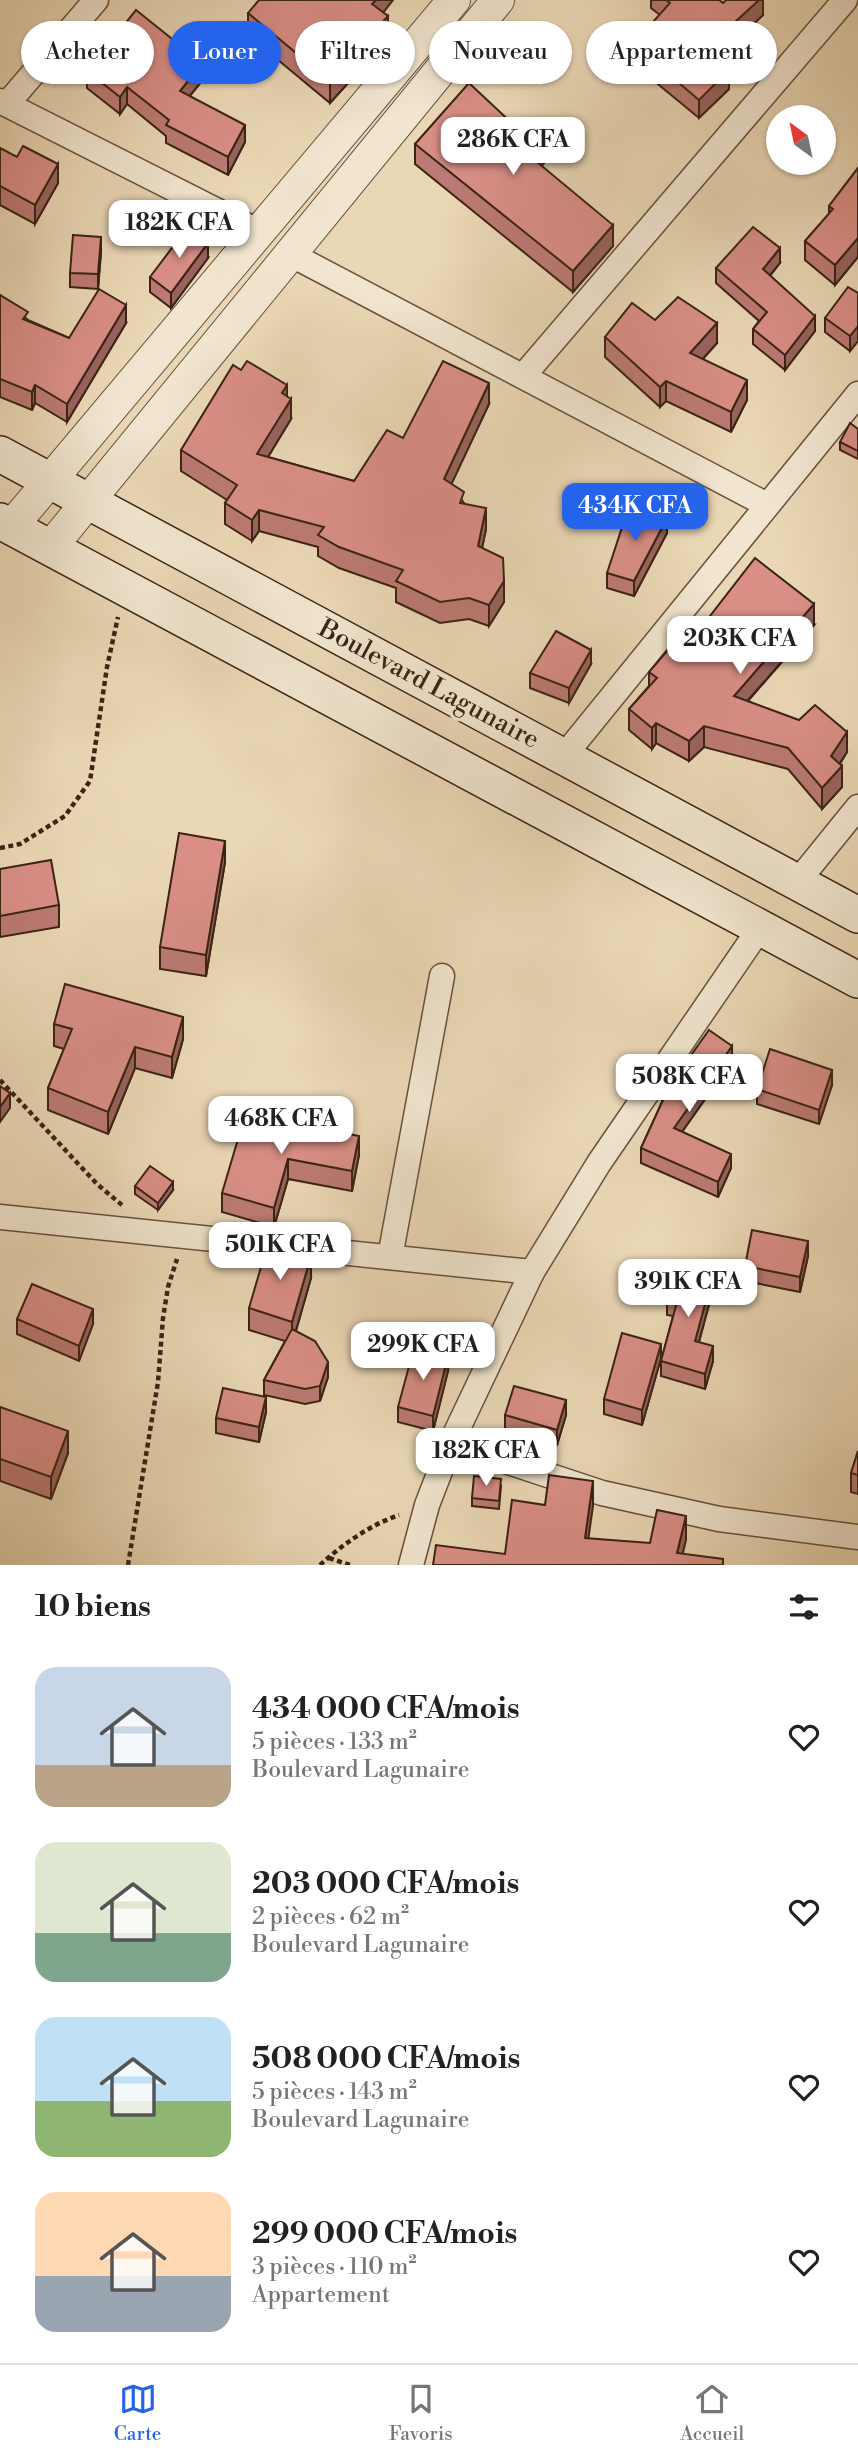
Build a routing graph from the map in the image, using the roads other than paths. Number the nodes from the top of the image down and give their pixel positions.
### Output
1 (96, 0) edge
2 (454, 0) edge
3 (498, 0) edge
4 (845, 0) edge
5 (4, 103) edge
6 (259, 233) junction
7 (290, 254) junction
8 (524, 375) junction
9 (858, 394) edge
10 (0, 454) edge
11 (51, 482) junction
12 (88, 501) junction
13 (767, 505) junction
14 (6, 524) edge
15 (50, 548) junction
16 (564, 756) junction
17 (858, 807) edge
18 (798, 881) junction
19 (858, 915) edge
20 (760, 928) junction
21 (442, 976) dead end
22 (858, 980) edge
23 (0, 1217) edge
24 (390, 1257) junction
25 (532, 1272) junction
26 (451, 1443) junction
27 (858, 1536) edge
28 (411, 1565) edge

1 - 5 street
2 - 6 street
3 - 7 street
4 - 8 street
5 - 6 street
6 - 11 street
7 - 8 street
7 - 12 street
8 - 13 street
9 - 13 street
10 - 11 main road, Boulevard Lagunaire
11 - 12 main road, Boulevard Lagunaire
11 - 14 street
12 - 15 street
12 - 16 main road, Boulevard Lagunaire
13 - 16 street
14 - 15 main road
15 - 20 main road
16 - 18 main road, Boulevard Lagunaire
17 - 18 street
18 - 19 main road, Boulevard Lagunaire
20 - 22 main road
20 - 25 street
21 - 24 street
23 - 24 street
24 - 25 street
25 - 26 street
26 - 27 street
26 - 28 street

